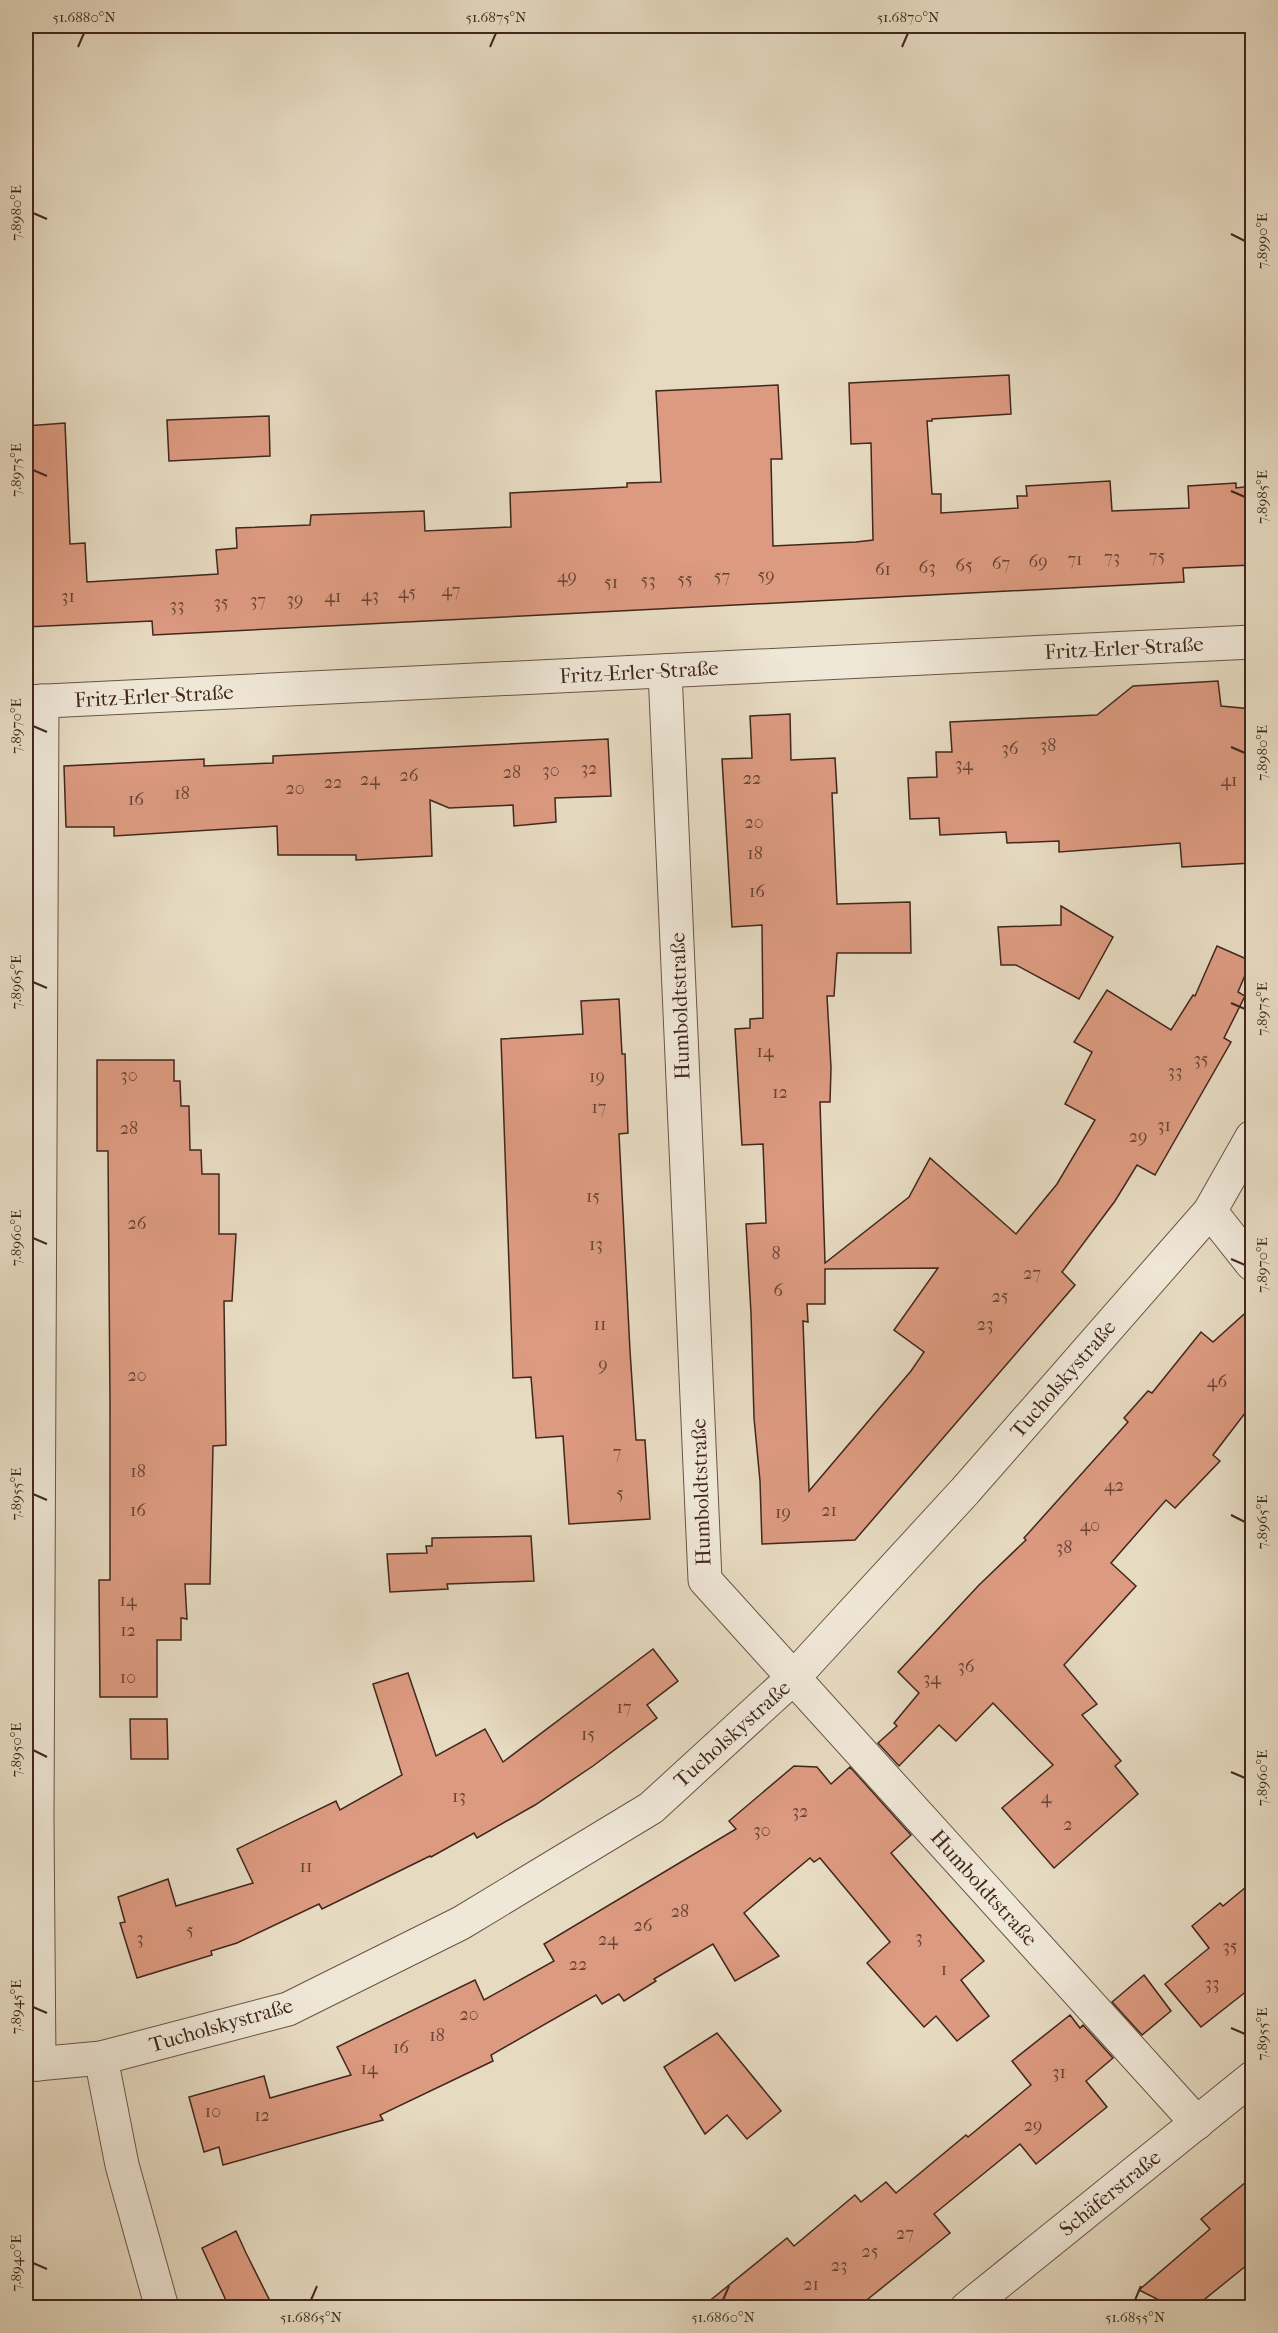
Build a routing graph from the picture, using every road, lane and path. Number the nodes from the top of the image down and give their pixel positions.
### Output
1 (1252, 642) edge
2 (665, 671) junction
3 (34, 702) edge
4 (1252, 1137) edge
5 (1210, 1211) junction
6 (1252, 1264) edge
7 (794, 1677) junction
8 (101, 2058) junction
9 (32, 2064) edge
10 (1252, 2078) edge
11 (1197, 2123) junction
12 (162, 2307) edge
13 (967, 2307) edge

1 - 2 street, Fritz-Erler-Straße
2 - 3 street, Fritz-Erler-Straße
2 - 7 street, Humboldtstraße
3 - 9 street
4 - 5 street, Tucholskystraße
5 - 6 street
5 - 7 street, Tucholskystraße
7 - 8 street, Tucholskystraße
7 - 11 street, Humboldtstraße
8 - 9 street, Tucholskystraße
8 - 12 street
10 - 11 street, Schäferstraße
11 - 13 street, Schäferstraße

